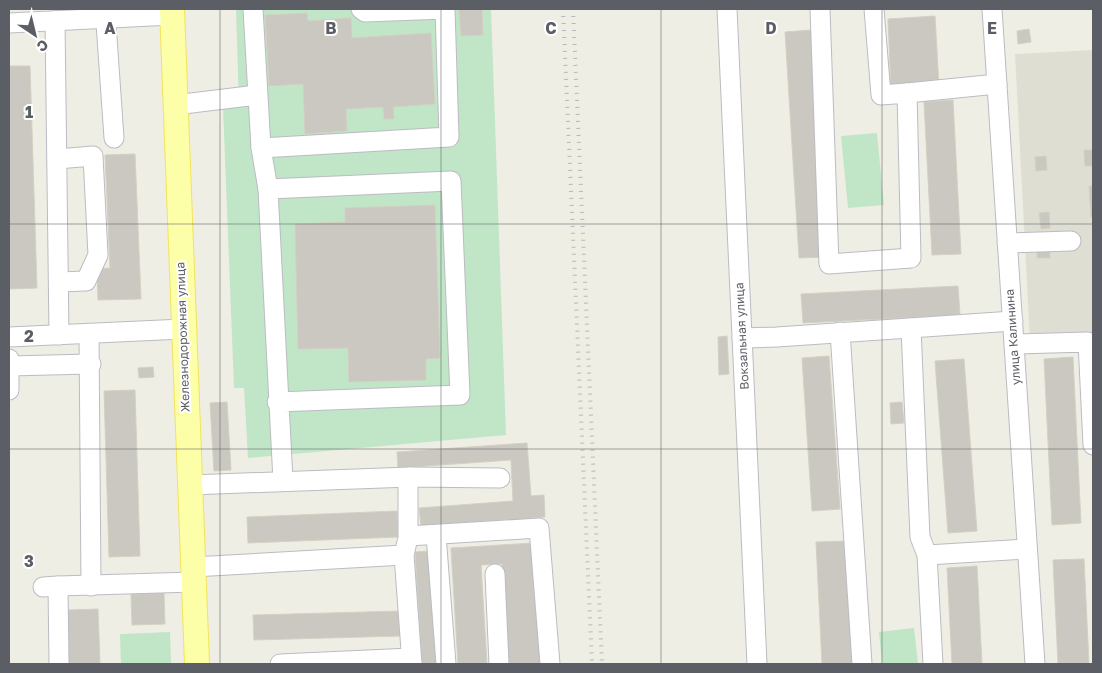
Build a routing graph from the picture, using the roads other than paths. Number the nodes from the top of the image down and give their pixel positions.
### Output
1 (253, 9) edge
2 (362, 9) edge
3 (727, 9) edge
4 (820, 9) edge
5 (874, 9) edge
6 (992, 9) edge
7 (172, 12) edge
8 (105, 13) edge
9 (36, 15) edge
10 (55, 21) junction
11 (9, 23) edge
12 (997, 84) junction
13 (907, 93) junction
14 (257, 95) junction
15 (175, 105) junction
16 (114, 138) dead end
17 (261, 148) junction
18 (57, 159) junction
19 (268, 189) junction
20 (1071, 241) dead end
21 (1007, 243) junction
22 (59, 282) junction
23 (1012, 321) junction
24 (911, 328) junction
25 (183, 329) junction
26 (840, 332) junction
27 (89, 334) junction
28 (59, 335) junction
29 (9, 337) edge
30 (742, 338) junction
31 (1014, 344) junction
32 (9, 359) edge
33 (90, 364) junction
34 (9, 366) edge
35 (9, 390) edge
36 (277, 402) junction
37 (1093, 444) edge
38 (410, 477) junction
39 (500, 478) dead end
40 (282, 481) junction
41 (190, 485) junction
42 (408, 536) junction
43 (436, 536) junction
44 (1027, 549) junction
45 (404, 555) junction
46 (927, 555) junction
47 (193, 574) junction
48 (496, 574) dead end
49 (91, 586) junction
50 (411, 661) edge
51 (59, 664) edge
52 (197, 664) edge
53 (280, 664) edge
54 (446, 664) edge
55 (499, 664) edge
56 (550, 664) edge
57 (757, 664) edge
58 (862, 664) edge
59 (933, 664) edge
60 (1035, 664) edge

1 - 14 street
2 - 17 street
3 - 30 street, Вокзальная улица
4 - 13 street
5 - 13 street
6 - 12 street, улица Калинина
7 - 8 street
7 - 15 main road, Железнодорожная улица
8 - 10 street
8 - 16 street
9 - 10 street
9 - 11 street
10 - 18 street
12 - 13 street
12 - 21 street, улица Калинина
14 - 15 street
14 - 17 street
15 - 25 main road, Железнодорожная улица
17 - 19 street
18 - 22 street
18 - 22 street
19 - 36 street
19 - 36 street
20 - 21 street
21 - 23 street, улица Калинина
22 - 28 street
23 - 24 street
23 - 31 street, улица Калинина
24 - 26 street
24 - 46 street
25 - 27 street
25 - 41 main road, Железнодорожная улица
26 - 30 street
26 - 58 street
27 - 28 street
27 - 33 street
28 - 29 street
30 - 57 street, Вокзальная улица
31 - 37 street
31 - 44 street, улица Калинина
32 - 34 street
33 - 34 street
33 - 49 street
34 - 35 street
36 - 40 street
38 - 39 street
38 - 40 street
38 - 42 street
40 - 41 street
41 - 47 main road, Железнодорожная улица
42 - 43 street
42 - 45 street
43 - 54 street
43 - 56 street
44 - 46 street
44 - 60 street, улица Калинина
45 - 47 street
45 - 50 street
46 - 59 street
47 - 49 street
47 - 52 main road, Железнодорожная улица
48 - 55 street
49 - 51 street
50 - 53 street

